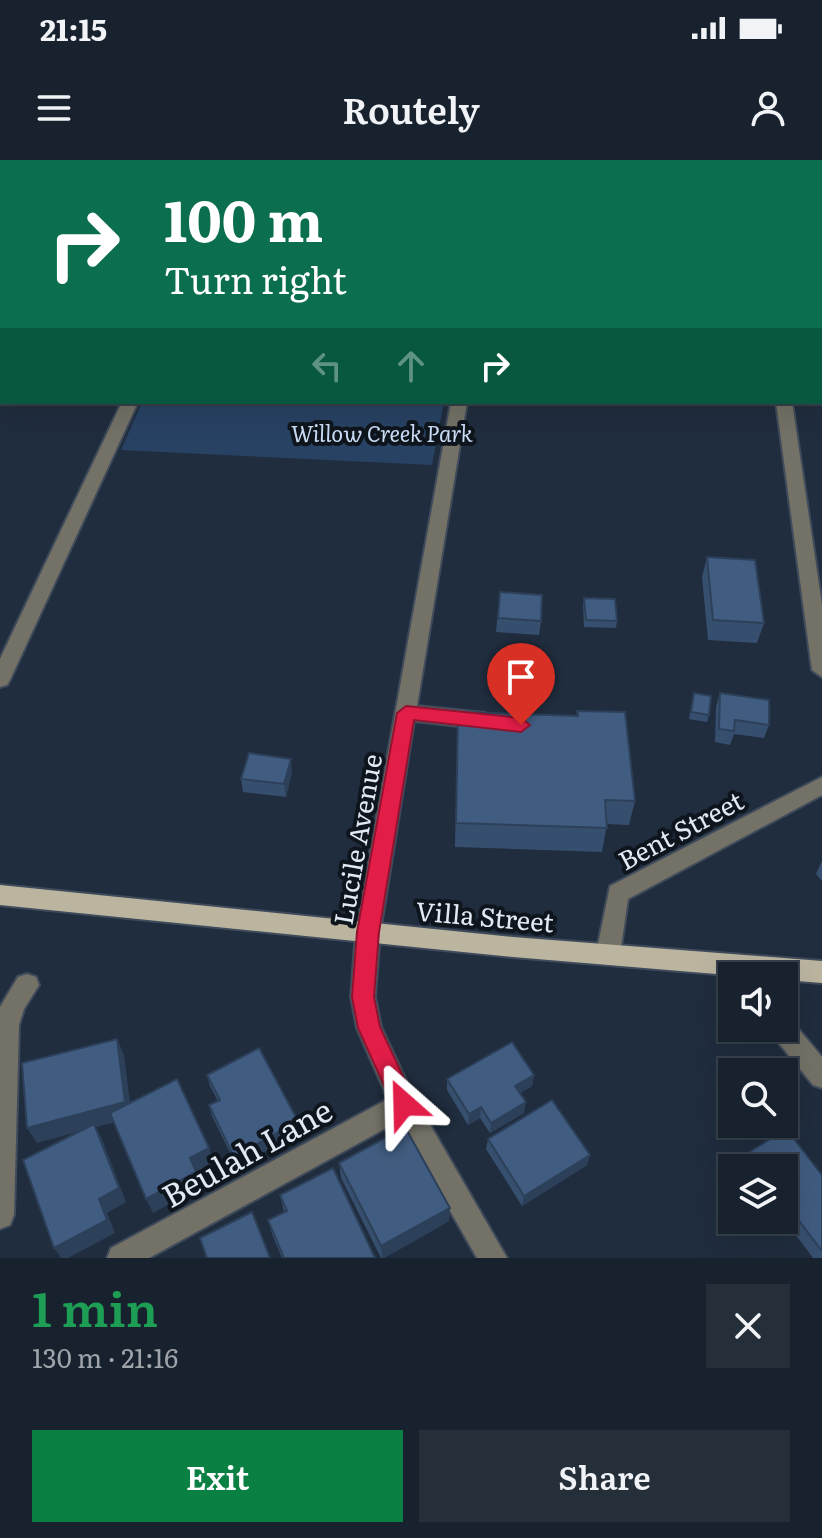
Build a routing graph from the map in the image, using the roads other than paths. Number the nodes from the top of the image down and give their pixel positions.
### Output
1 (129, 404) edge
2 (459, 404) edge
3 (784, 404) edge
4 (822, 670) edge
5 (0, 680) edge
6 (406, 713) junction
7 (507, 724) edge
8 (822, 785) edge
9 (0, 895) edge
10 (368, 932) junction
11 (608, 954) junction
12 (718, 968) edge
13 (798, 971) edge
14 (822, 972) edge
15 (27, 985) dead end
16 (794, 1042) edge
17 (822, 1076) edge
18 (404, 1104) junction
19 (0, 1215) edge
20 (121, 1258) edge
21 (493, 1258) edge

1 - 5 street
2 - 6 street, Lucile Avenue
3 - 4 street
6 - 7 street
6 - 10 street, Lucile Avenue
8 - 11 street, Bent Street
9 - 10 main road, Villa Street
10 - 11 main road, Villa Street
10 - 18 street, Lucile Avenue
11 - 12 main road, Villa Street
13 - 14 main road, Villa Street
15 - 19 street
16 - 17 street
18 - 20 street, Beulah Lane
18 - 21 street, Lucile Avenue

